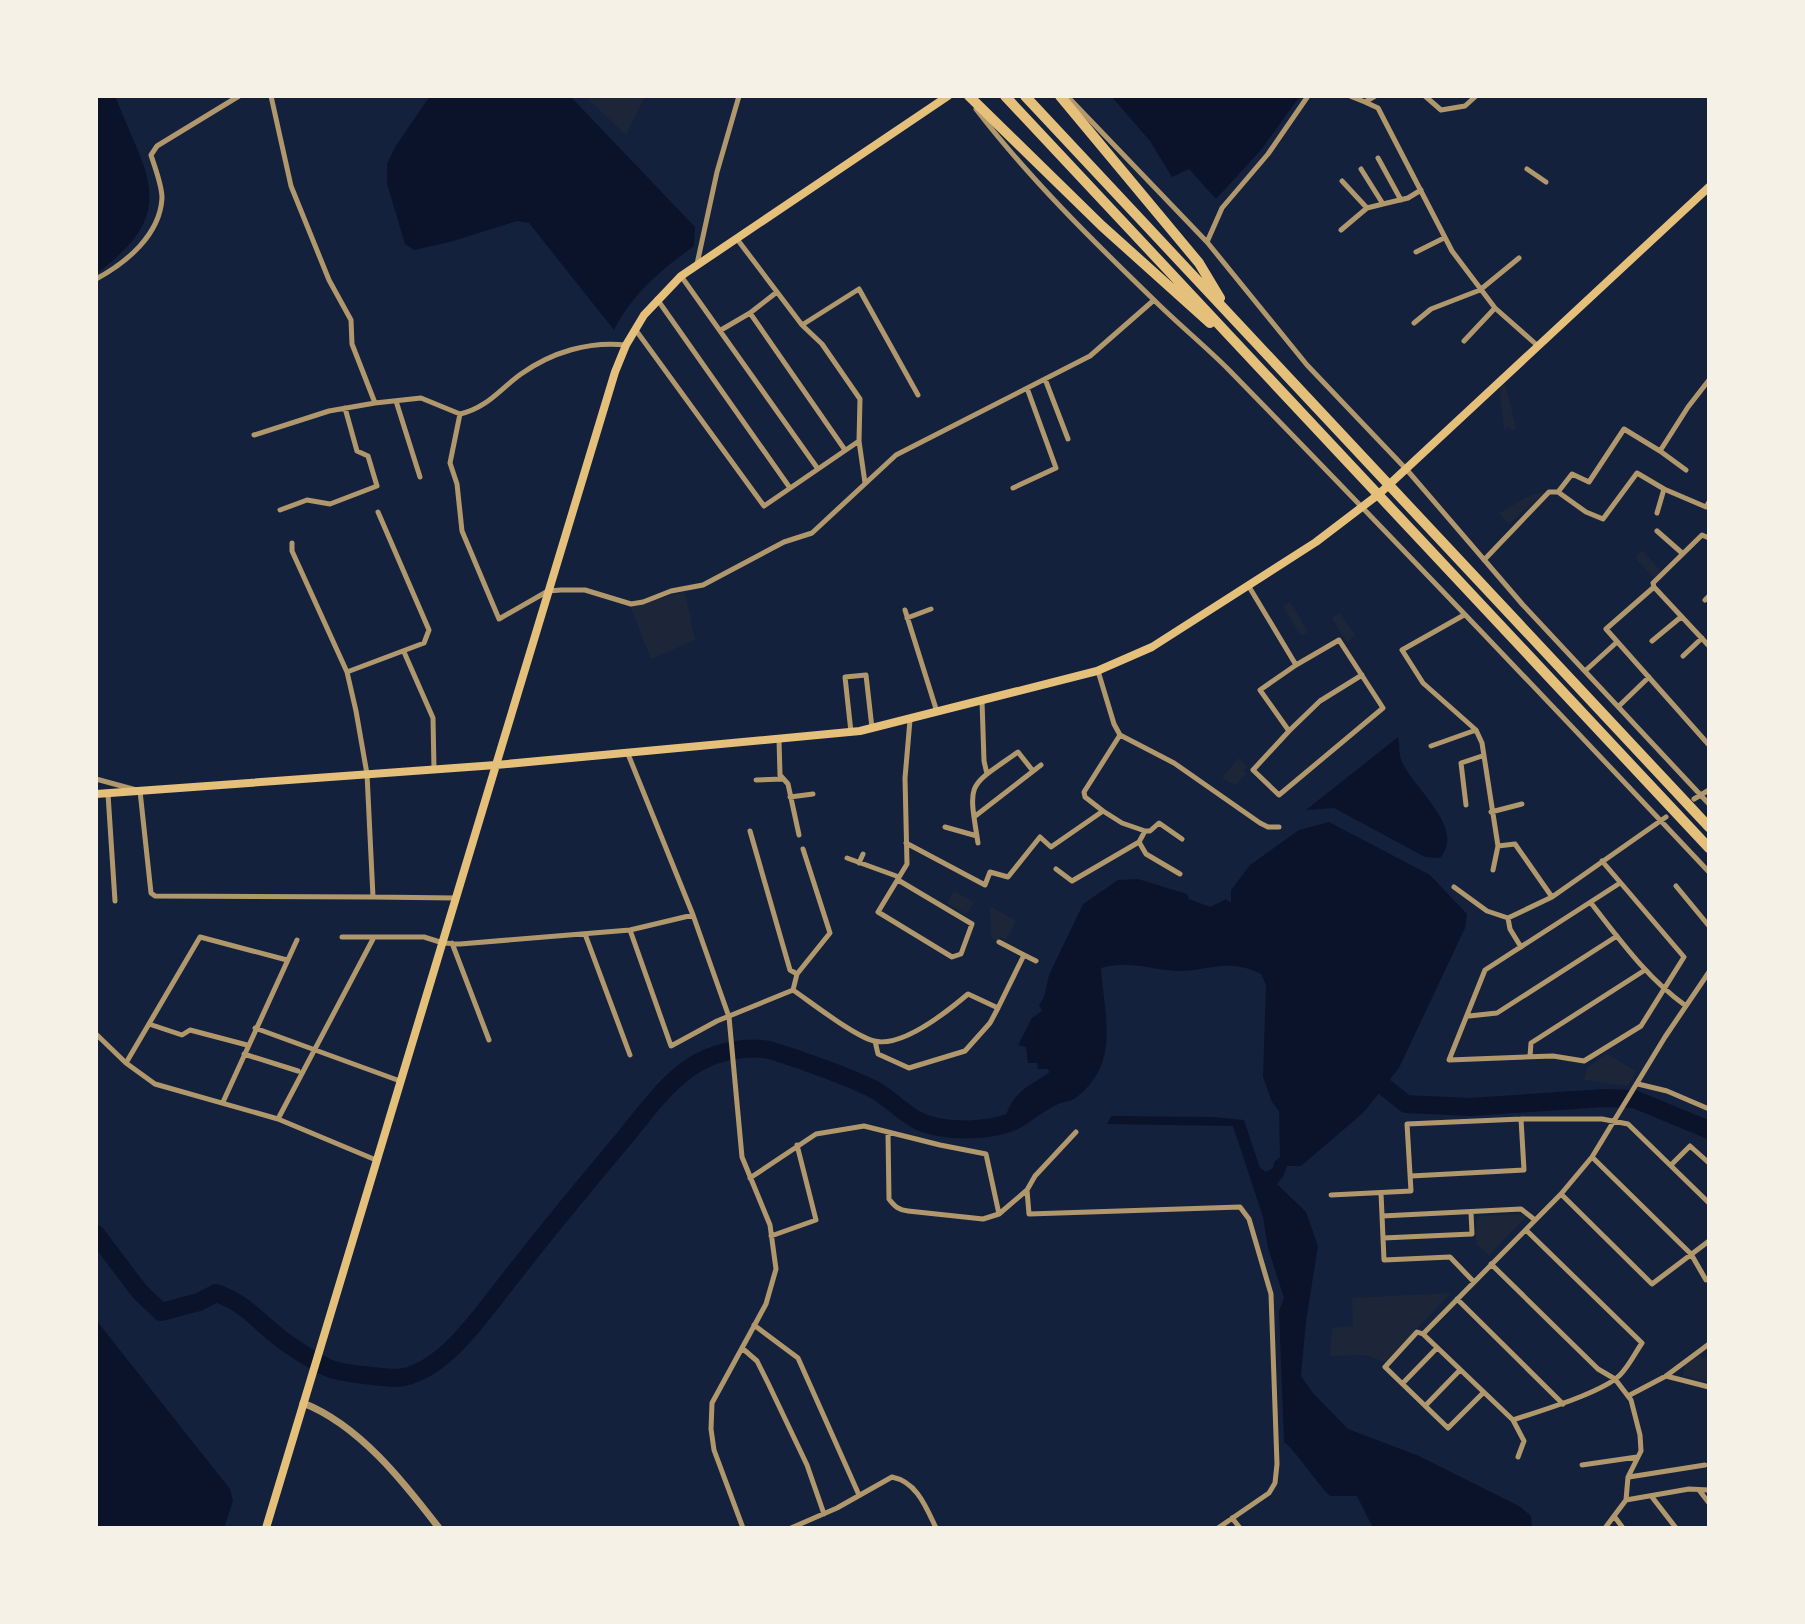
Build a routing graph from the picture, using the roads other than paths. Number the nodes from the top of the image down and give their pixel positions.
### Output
1 (239, 96) edge
2 (271, 96) edge
3 (739, 96) edge
4 (948, 96) edge
5 (968, 96) edge
6 (1005, 96) edge
7 (1025, 96) edge
8 (1060, 96) edge
9 (1067, 96) edge
10 (1308, 96) edge
11 (1350, 96) edge
12 (1375, 96) edge
13 (1425, 96) edge
14 (1476, 96) edge
15 (1365, 102) junction
16 (1378, 158) dead end
17 (1361, 169) dead end
18 (1527, 169) dead end
19 (1342, 181) dead end
20 (1546, 182) dead end
21 (1709, 187) edge
22 (1421, 190) junction
23 (1401, 200) junction
24 (1383, 204) junction
25 (1367, 208) junction
26 (1341, 230) dead end
27 (1444, 238) junction
28 (737, 239) junction
29 (1207, 242) junction
30 (1416, 252) dead end
31 (1519, 258) dead end
32 (697, 264) junction
33 (681, 276) junction
34 (96, 279) edge
35 (1480, 290) junction
36 (777, 292) junction
37 (657, 299) junction
38 (1154, 300) junction
39 (1495, 308) junction
40 (750, 313) junction
41 (1229, 314) junction
42 (1414, 323) dead end
43 (802, 325) junction
44 (635, 329) junction
45 (721, 330) junction
46 (1464, 341) dead end
47 (626, 345) junction
48 (1239, 347) junction
49 (1539, 347) junction
50 (1045, 379) junction
51 (1709, 380) edge
52 (1027, 388) junction
53 (918, 395) dead end
54 (396, 401) junction
55 (375, 403) junction
56 (345, 408) junction
57 (460, 414) junction
58 (254, 435) dead end
59 (1068, 439) dead end
60 (859, 441) junction
61 (845, 450) junction
62 (1660, 451) junction
63 (818, 469) junction
64 (1407, 470) junction
65 (1686, 470) dead end
66 (420, 477) dead end
67 (865, 483) junction
68 (790, 488) junction
69 (1013, 488) dead end
70 (1664, 489) junction
71 (1558, 492) junction
72 (1709, 502) edge
73 (1362, 508) junction
74 (280, 510) dead end
75 (378, 512) dead end
76 (1657, 513) dead end
77 (1657, 531) dead end
78 (1709, 538) edge
79 (292, 543) dead end
80 (1682, 553) junction
81 (1484, 560) junction
82 (1248, 584) junction
83 (1654, 587) junction
84 (548, 591) junction
85 (931, 609) dead end
86 (905, 610) dead end
87 (1464, 615) junction
88 (1681, 617) junction
89 (907, 618) junction
90 (1702, 638) junction
91 (1652, 641) dead end
92 (1617, 642) junction
93 (1709, 646) edge
94 (404, 652) junction
95 (1683, 656) dead end
96 (1296, 665) junction
97 (1097, 671) junction
98 (1585, 671) junction
99 (347, 672) junction
100 (1362, 675) junction
101 (1649, 677) junction
102 (982, 701) junction
103 (1619, 706) junction
104 (937, 713) junction
105 (910, 720) junction
106 (872, 729) junction
107 (1476, 730) junction
108 (1289, 731) junction
109 (851, 732) junction
110 (1120, 735) junction
111 (779, 739) junction
112 (1709, 745) edge
113 (1431, 746) dead end
114 (628, 754) junction
115 (1482, 756) junction
116 (496, 765) junction
117 (1041, 765) dead end
118 (434, 769) junction
119 (1033, 771) junction
120 (367, 774) junction
121 (987, 774) junction
122 (96, 779) edge
123 (756, 780) dead end
124 (785, 781) junction
125 (795, 783) dead end
126 (1709, 790) edge
127 (140, 791) junction
128 (108, 793) junction
129 (96, 794) edge
130 (813, 794) dead end
131 (790, 797) junction
132 (1697, 797) junction
133 (1522, 804) dead end
134 (1709, 804) edge
135 (1466, 805) dead end
136 (1103, 811) junction
137 (1491, 812) junction
138 (974, 817) junction
139 (1663, 819) junction
140 (945, 827) dead end
141 (1279, 827) dead end
142 (1709, 827) edge
143 (750, 831) dead end
144 (1145, 831) junction
145 (799, 835) dead end
146 (1182, 839) dead end
147 (762, 841) dead end
148 (1139, 842) junction
149 (906, 843) junction
150 (754, 844) junction
151 (1498, 846) junction
152 (1709, 848) edge
153 (803, 849) dead end
154 (863, 854) dead end
155 (847, 858) dead end
156 (1602, 861) junction
157 (859, 863) junction
158 (1056, 869) dead end
159 (1493, 870) dead end
160 (1709, 872) edge
161 (1180, 874) dead end
162 (898, 878) junction
163 (1620, 883) junction
164 (1676, 886) dead end
165 (1454, 887) dead end
166 (373, 897) junction
167 (1552, 897) junction
168 (456, 898) junction
169 (115, 901) dead end
170 (1591, 903) junction
171 (693, 915) junction
172 (1508, 918) junction
173 (1709, 926) edge
174 (630, 930) junction
175 (585, 934) junction
176 (1617, 936) junction
177 (342, 937) dead end
178 (373, 939) junction
179 (297, 940) dead end
180 (999, 942) dead end
181 (447, 943) junction
182 (1521, 947) junction
183 (1024, 955) junction
184 (287, 960) junction
185 (1036, 961) dead end
186 (1645, 970) junction
187 (1709, 972) edge
188 (797, 974) junction
189 (612, 981) dead end
190 (604, 984) junction
191 (1663, 989) junction
192 (793, 990) junction
193 (1686, 1006) junction
194 (998, 1008) junction
195 (1468, 1016) junction
196 (729, 1017) junction
197 (149, 1024) junction
198 (255, 1028) junction
199 (629, 1028) dead end
200 (621, 1031) junction
201 (96, 1034) edge
202 (212, 1036) junction
203 (489, 1040) dead end
204 (875, 1041) junction
205 (209, 1043) dead end
206 (247, 1045) junction
207 (314, 1049) junction
208 (244, 1054) junction
209 (630, 1055) dead end
210 (1530, 1056) junction
211 (126, 1063) junction
212 (298, 1071) dead end
213 (400, 1081) junction
214 (1636, 1088) junction
215 (223, 1102) junction
216 (1709, 1109) edge
217 (278, 1119) junction
218 (1521, 1119) junction
219 (1616, 1121) junction
220 (1076, 1132) dead end
221 (888, 1133) junction
222 (797, 1145) junction
223 (1592, 1157) junction
224 (376, 1160) junction
225 (1709, 1163) edge
226 (1671, 1165) junction
227 (1411, 1176) junction
228 (750, 1178) junction
229 (1027, 1190) junction
230 (1381, 1192) junction
231 (1561, 1194) junction
232 (1331, 1195) dead end
233 (1709, 1203) edge
234 (1471, 1212) junction
235 (999, 1214) junction
236 (1382, 1216) junction
237 (1535, 1220) junction
238 (1526, 1230) junction
239 (771, 1236) junction
240 (1383, 1238) junction
241 (1709, 1241) edge
242 (1691, 1254) junction
243 (1491, 1264) junction
244 (1709, 1279) edge
245 (1474, 1282) junction
246 (1457, 1299) junction
247 (754, 1325) junction
248 (1423, 1334) junction
249 (1709, 1344) edge
250 (742, 1348) junction
251 (1436, 1349) junction
252 (1460, 1370) junction
253 (1666, 1376) junction
254 (1615, 1379) junction
255 (1403, 1383) junction
256 (1709, 1387) edge
257 (1483, 1393) junction
258 (1628, 1396) junction
259 (303, 1403) junction
260 (1563, 1404) junction
261 (1426, 1405) junction
262 (1513, 1420) junction
263 (1638, 1456) junction
264 (1518, 1457) dead end
265 (1582, 1465) dead end
266 (1705, 1465) dead end
267 (1628, 1477) junction
268 (1699, 1490) junction
269 (1709, 1490) edge
270 (859, 1495) junction
271 (1652, 1497) junction
272 (1626, 1500) junction
273 (1709, 1503) edge
274 (824, 1514) junction
275 (1614, 1516) junction
276 (1232, 1518) junction
277 (266, 1528) edge
278 (439, 1528) edge
279 (743, 1528) edge
280 (791, 1528) edge
281 (936, 1528) edge
282 (1218, 1528) edge
283 (1240, 1528) edge
284 (1605, 1528) edge
285 (1623, 1528) edge
286 (1676, 1528) edge

1 - 34 street
2 - 55 street
3 - 32 street
4 - 28 main road
5 - 38 street
5 - 48 highway
6 - 48 highway
7 - 41 highway
8 - 41 highway
9 - 29 street
10 - 29 street
11 - 15 street
12 - 15 street
13 - 14 street
15 - 22 street
16 - 23 street
17 - 24 street
18 - 20 street
19 - 25 street
21 - 49 main road
22 - 23 street
22 - 27 street
23 - 24 street
24 - 25 street
25 - 26 street
27 - 30 street
27 - 35 street
28 - 32 main road
28 - 36 street
29 - 64 street
31 - 35 street
32 - 33 main road
33 - 37 main road
33 - 45 street
35 - 39 street
35 - 42 street
36 - 40 street
36 - 43 street
37 - 44 main road
37 - 68 street
38 - 50 street
38 - 73 street
39 - 46 street
39 - 49 street
40 - 45 street
40 - 61 street
41 - 142 highway
43 - 53 street
43 - 60 street
44 - 47 main road
44 - 68 street
45 - 63 street
47 - 57 street
47 - 84 main road
48 - 152 highway
49 - 64 main road
50 - 52 street
50 - 59 street
51 - 62 street
52 - 67 street
52 - 69 street
54 - 55 street
54 - 57 street
54 - 66 street
55 - 56 street
56 - 58 street
56 - 74 street
57 - 84 street
60 - 61 street
60 - 67 street
61 - 63 street
62 - 65 street
62 - 71 street
63 - 68 street
64 - 73 main road
64 - 81 street
67 - 84 street
70 - 71 street
70 - 72 street
70 - 76 street
71 - 81 street
73 - 82 main road
73 - 87 street
75 - 94 street
77 - 80 street
78 - 80 street
79 - 99 street
80 - 83 street
81 - 98 street
82 - 96 street
82 - 97 main road
83 - 88 street
83 - 92 street
84 - 116 main road
85 - 89 street
86 - 89 street
87 - 107 street
87 - 139 street
88 - 90 street
88 - 91 street
89 - 104 street
90 - 93 street
90 - 95 street
92 - 98 street
92 - 101 street
94 - 99 street
94 - 118 street
96 - 100 street
96 - 108 street
97 - 102 main road
97 - 110 street
98 - 103 street
99 - 120 street
100 - 108 street
100 - 108 street
101 - 103 street
101 - 112 street
102 - 104 main road
102 - 121 street
103 - 132 street
104 - 105 main road
105 - 106 main road
105 - 149 street
106 - 109 main road
106 - 109 street
107 - 113 street
107 - 115 street
109 - 111 main road
110 - 136 street
110 - 141 street
111 - 114 main road
111 - 124 street
114 - 116 main road
114 - 171 street
115 - 135 street
115 - 137 street
116 - 118 main road
116 - 168 main road
117 - 119 street
118 - 120 main road
119 - 121 street
119 - 138 street
120 - 127 main road
120 - 166 street
121 - 138 street
122 - 127 street
123 - 124 street
124 - 125 street
124 - 131 street
126 - 132 street
127 - 128 main road
127 - 166 street
128 - 129 main road
128 - 169 street
130 - 131 street
131 - 145 street
132 - 134 street
133 - 137 street
136 - 144 street
136 - 149 street
137 - 151 street
138 - 140 street
139 - 156 street
139 - 160 street
143 - 150 street
144 - 146 street
144 - 148 street
147 - 150 street
148 - 158 street
148 - 161 street
149 - 162 street
150 - 188 street
151 - 159 street
151 - 167 street
153 - 188 street
154 - 157 street
155 - 157 street
156 - 163 street
156 - 167 street
157 - 162 street
162 - 162 street
163 - 170 street
163 - 191 street
164 - 173 street
165 - 172 street
166 - 168 street
167 - 172 street
168 - 181 main road
170 - 176 street
170 - 182 street
171 - 174 street
171 - 196 street
172 - 182 street
174 - 175 street
174 - 196 street
175 - 181 street
175 - 190 street
176 - 186 street
176 - 195 street
177 - 178 street
178 - 181 street
178 - 207 street
179 - 184 street
180 - 183 street
181 - 203 street
181 - 213 main road
182 - 195 street
183 - 185 street
183 - 194 street
184 - 197 street
184 - 198 street
186 - 191 street
186 - 210 street
187 - 193 street
188 - 192 street
189 - 190 street
190 - 200 street
191 - 193 street
191 - 210 street
192 - 196 street
192 - 204 street
193 - 214 street
194 - 204 street
194 - 204 street
195 - 210 street
196 - 228 street
197 - 202 street
197 - 211 street
198 - 206 street
198 - 207 street
199 - 200 street
200 - 209 street
201 - 211 street
202 - 205 street
202 - 206 street
206 - 208 street
207 - 213 street
207 - 217 street
208 - 212 street
208 - 215 street
211 - 215 street
213 - 224 main road
214 - 216 street
214 - 219 street
215 - 217 street
217 - 224 street
218 - 219 street
218 - 227 street
218 - 227 street
219 - 223 street
219 - 226 street
220 - 229 street
221 - 222 street
221 - 235 street
221 - 235 street
222 - 228 street
222 - 239 street
223 - 231 street
223 - 242 street
224 - 259 main road
225 - 226 street
226 - 233 street
227 - 230 street
228 - 239 street
229 - 235 street
229 - 276 street
230 - 232 street
230 - 236 street
231 - 237 street
231 - 242 street
234 - 236 street
234 - 237 street
234 - 240 street
236 - 240 street
237 - 238 street
238 - 243 street
238 - 254 street
239 - 247 street
240 - 245 street
241 - 242 street
242 - 244 street
243 - 245 street
243 - 254 street
245 - 246 street
246 - 248 street
246 - 260 street
247 - 250 street
247 - 270 street
248 - 251 street
248 - 255 street
249 - 253 street
250 - 274 street
250 - 279 street
251 - 252 street
251 - 255 street
252 - 257 street
252 - 261 street
253 - 256 street
253 - 258 street
254 - 258 street
254 - 260 street
255 - 261 street
257 - 261 street
257 - 262 street
258 - 263 street
259 - 277 main road
259 - 278 street
260 - 262 street
262 - 264 street
263 - 265 street
263 - 267 street
266 - 267 street
267 - 272 street
268 - 269 street
268 - 271 street
268 - 273 street
270 - 274 street
270 - 281 street
271 - 272 street
271 - 286 street
272 - 275 street
274 - 280 street
275 - 284 street
275 - 285 street
276 - 282 street
276 - 283 street

